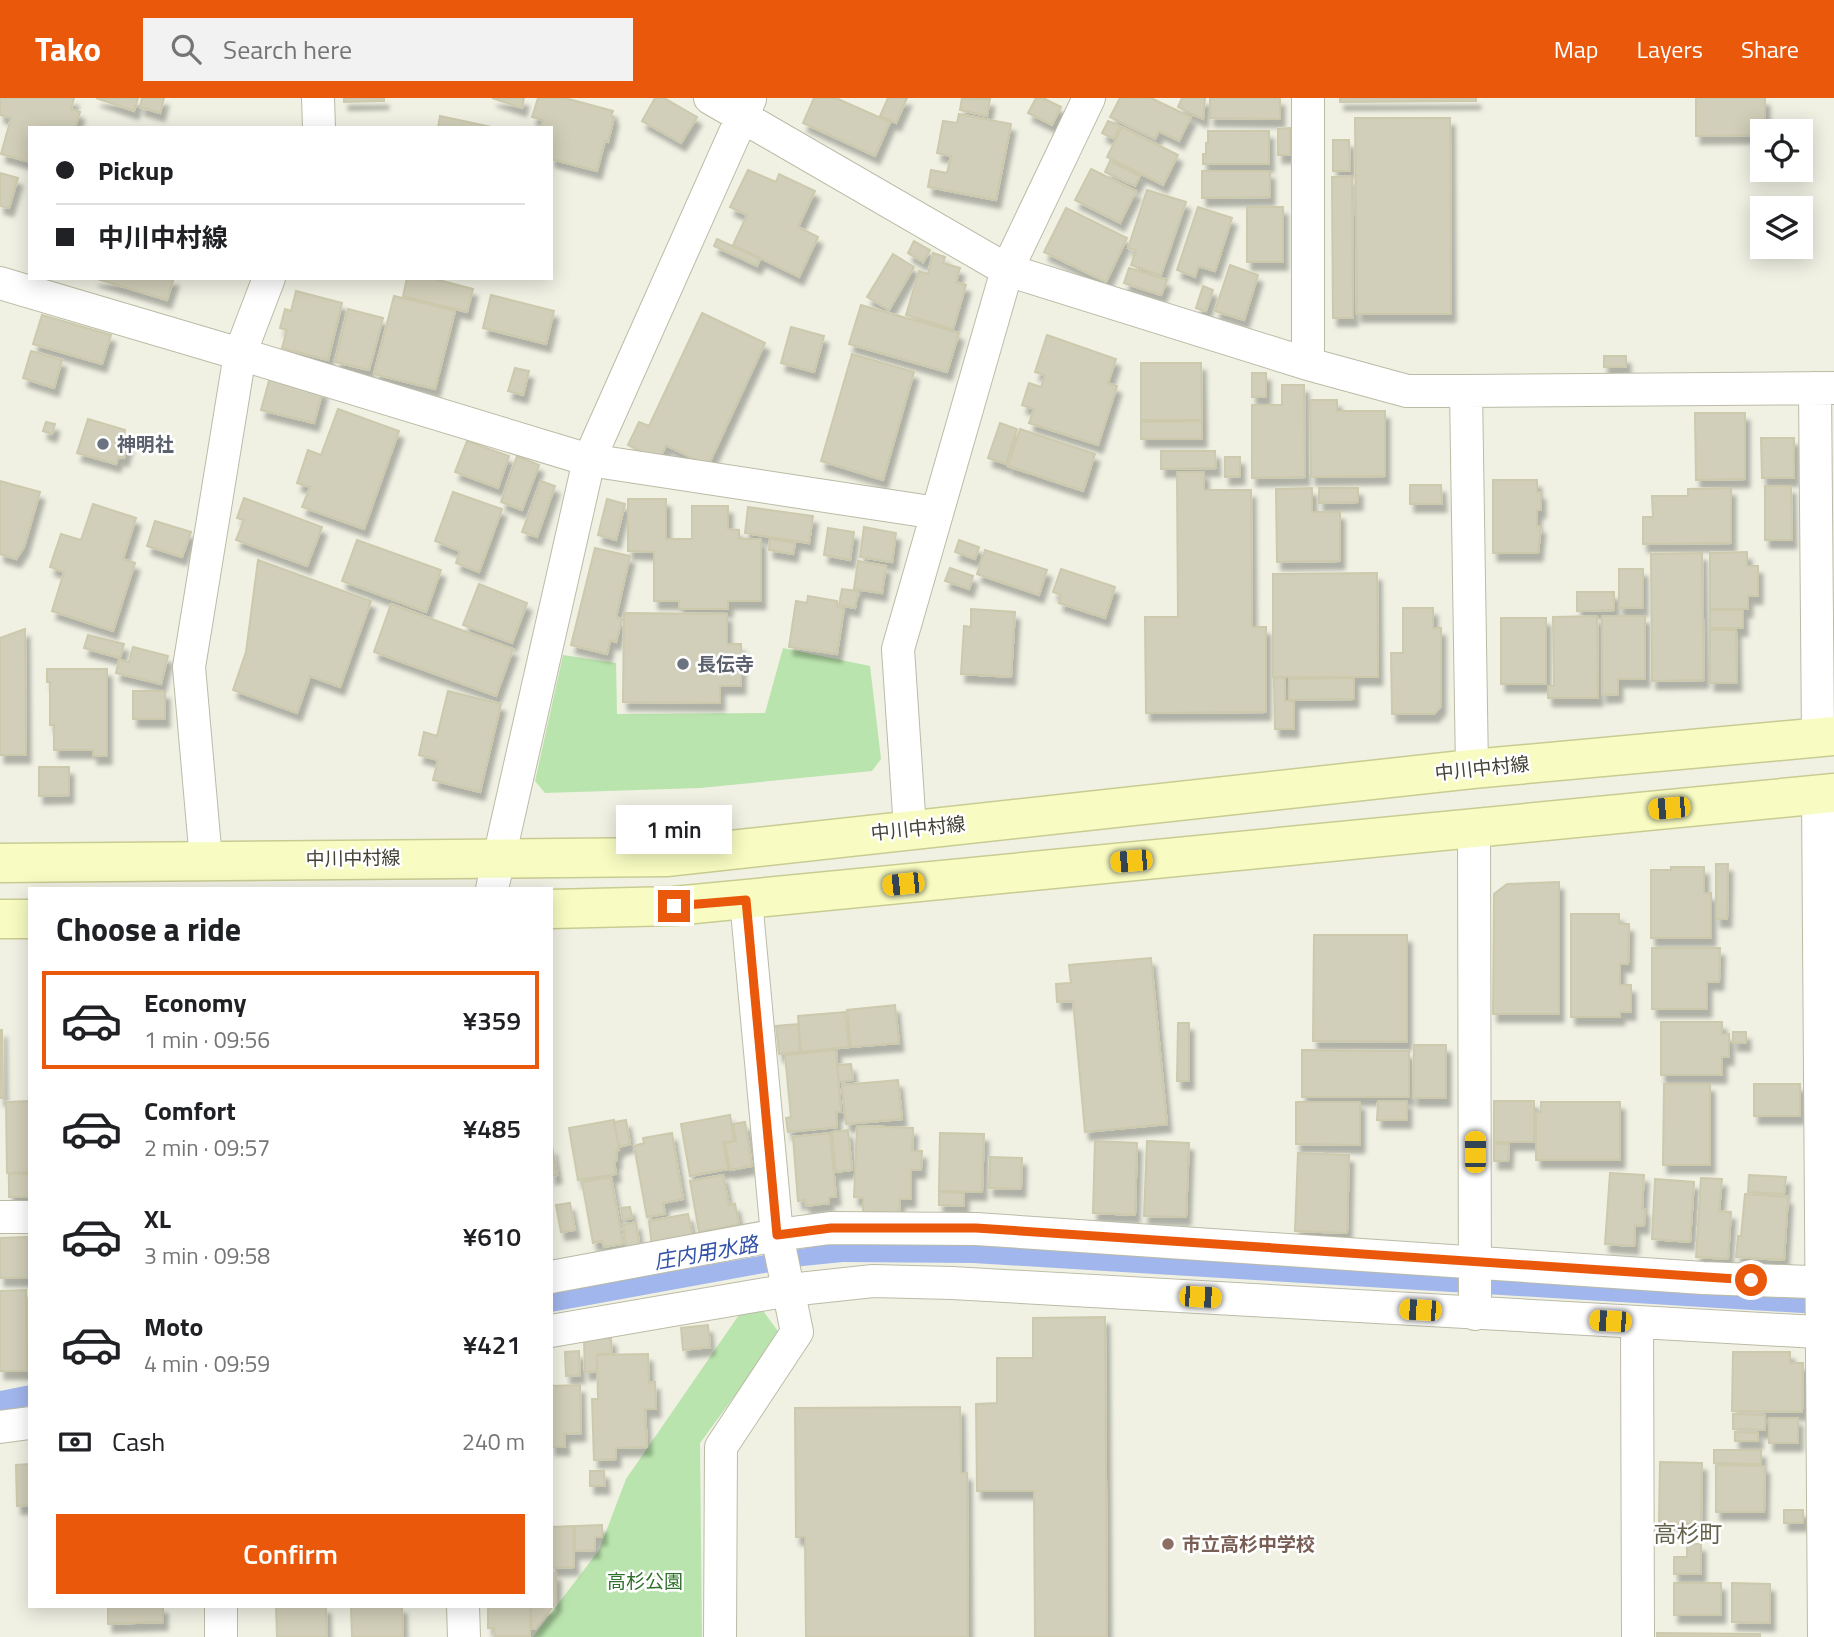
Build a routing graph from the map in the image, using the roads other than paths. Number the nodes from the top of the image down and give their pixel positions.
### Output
1 (318, 98) edge
2 (710, 98) edge
3 (1089, 98) edge
4 (1308, 98) edge
5 (746, 108) edge
6 (319, 126) edge
7 (1007, 270) junction
8 (268, 280) edge
9 (0, 284) edge
10 (240, 354) junction
11 (1308, 364) junction
12 (1824, 388) edge
13 (1466, 391) junction
14 (589, 460) junction
15 (937, 513) junction
16 (1826, 737) edge
17 (1472, 769) junction
18 (1826, 793) edge
19 (1474, 827) junction
20 (910, 829) junction
21 (206, 860) junction
22 (0, 863) edge
23 (495, 873) edge
24 (746, 900) junction
25 (553, 909) edge
26 (0, 919) edge
27 (28, 919) edge
28 (0, 1217) edge
29 (28, 1217) edge
30 (783, 1262) junction
31 (553, 1277) edge
32 (1475, 1286) junction
33 (1826, 1307) edge
34 (1637, 1323) junction
35 (553, 1330) edge
36 (28, 1423) edge
37 (0, 1427) edge
38 (221, 1608) edge
39 (463, 1608) edge
40 (221, 1637) edge
41 (464, 1637) edge
42 (720, 1637) edge
43 (1638, 1637) edge
44 (1824, 1637) edge

1 - 6 street
2 - 5 street
3 - 7 street
4 - 11 street
5 - 7 street
5 - 14 street
7 - 11 street
7 - 15 street
8 - 10 street
9 - 10 street
10 - 14 street
10 - 21 street
11 - 13 street
12 - 13 street
12 - 16 street
13 - 17 street
14 - 15 street
14 - 23 street
15 - 20 street
16 - 17 main road, 中川中村線
17 - 20 main road, 中川中村線
18 - 19 main road
18 - 33 street
19 - 24 main road
19 - 32 street
20 - 23 main road, 中川中村線
21 - 22 main road, 中川中村線
21 - 23 main road, 中川中村線
24 - 25 main road
24 - 30 street
26 - 27 main road
28 - 29 street
30 - 31 street
30 - 32 street
30 - 32 street
30 - 35 street
30 - 42 street
32 - 33 street
32 - 34 street
33 - 34 street
33 - 44 street
34 - 43 street
36 - 37 street
38 - 40 street
39 - 41 street

